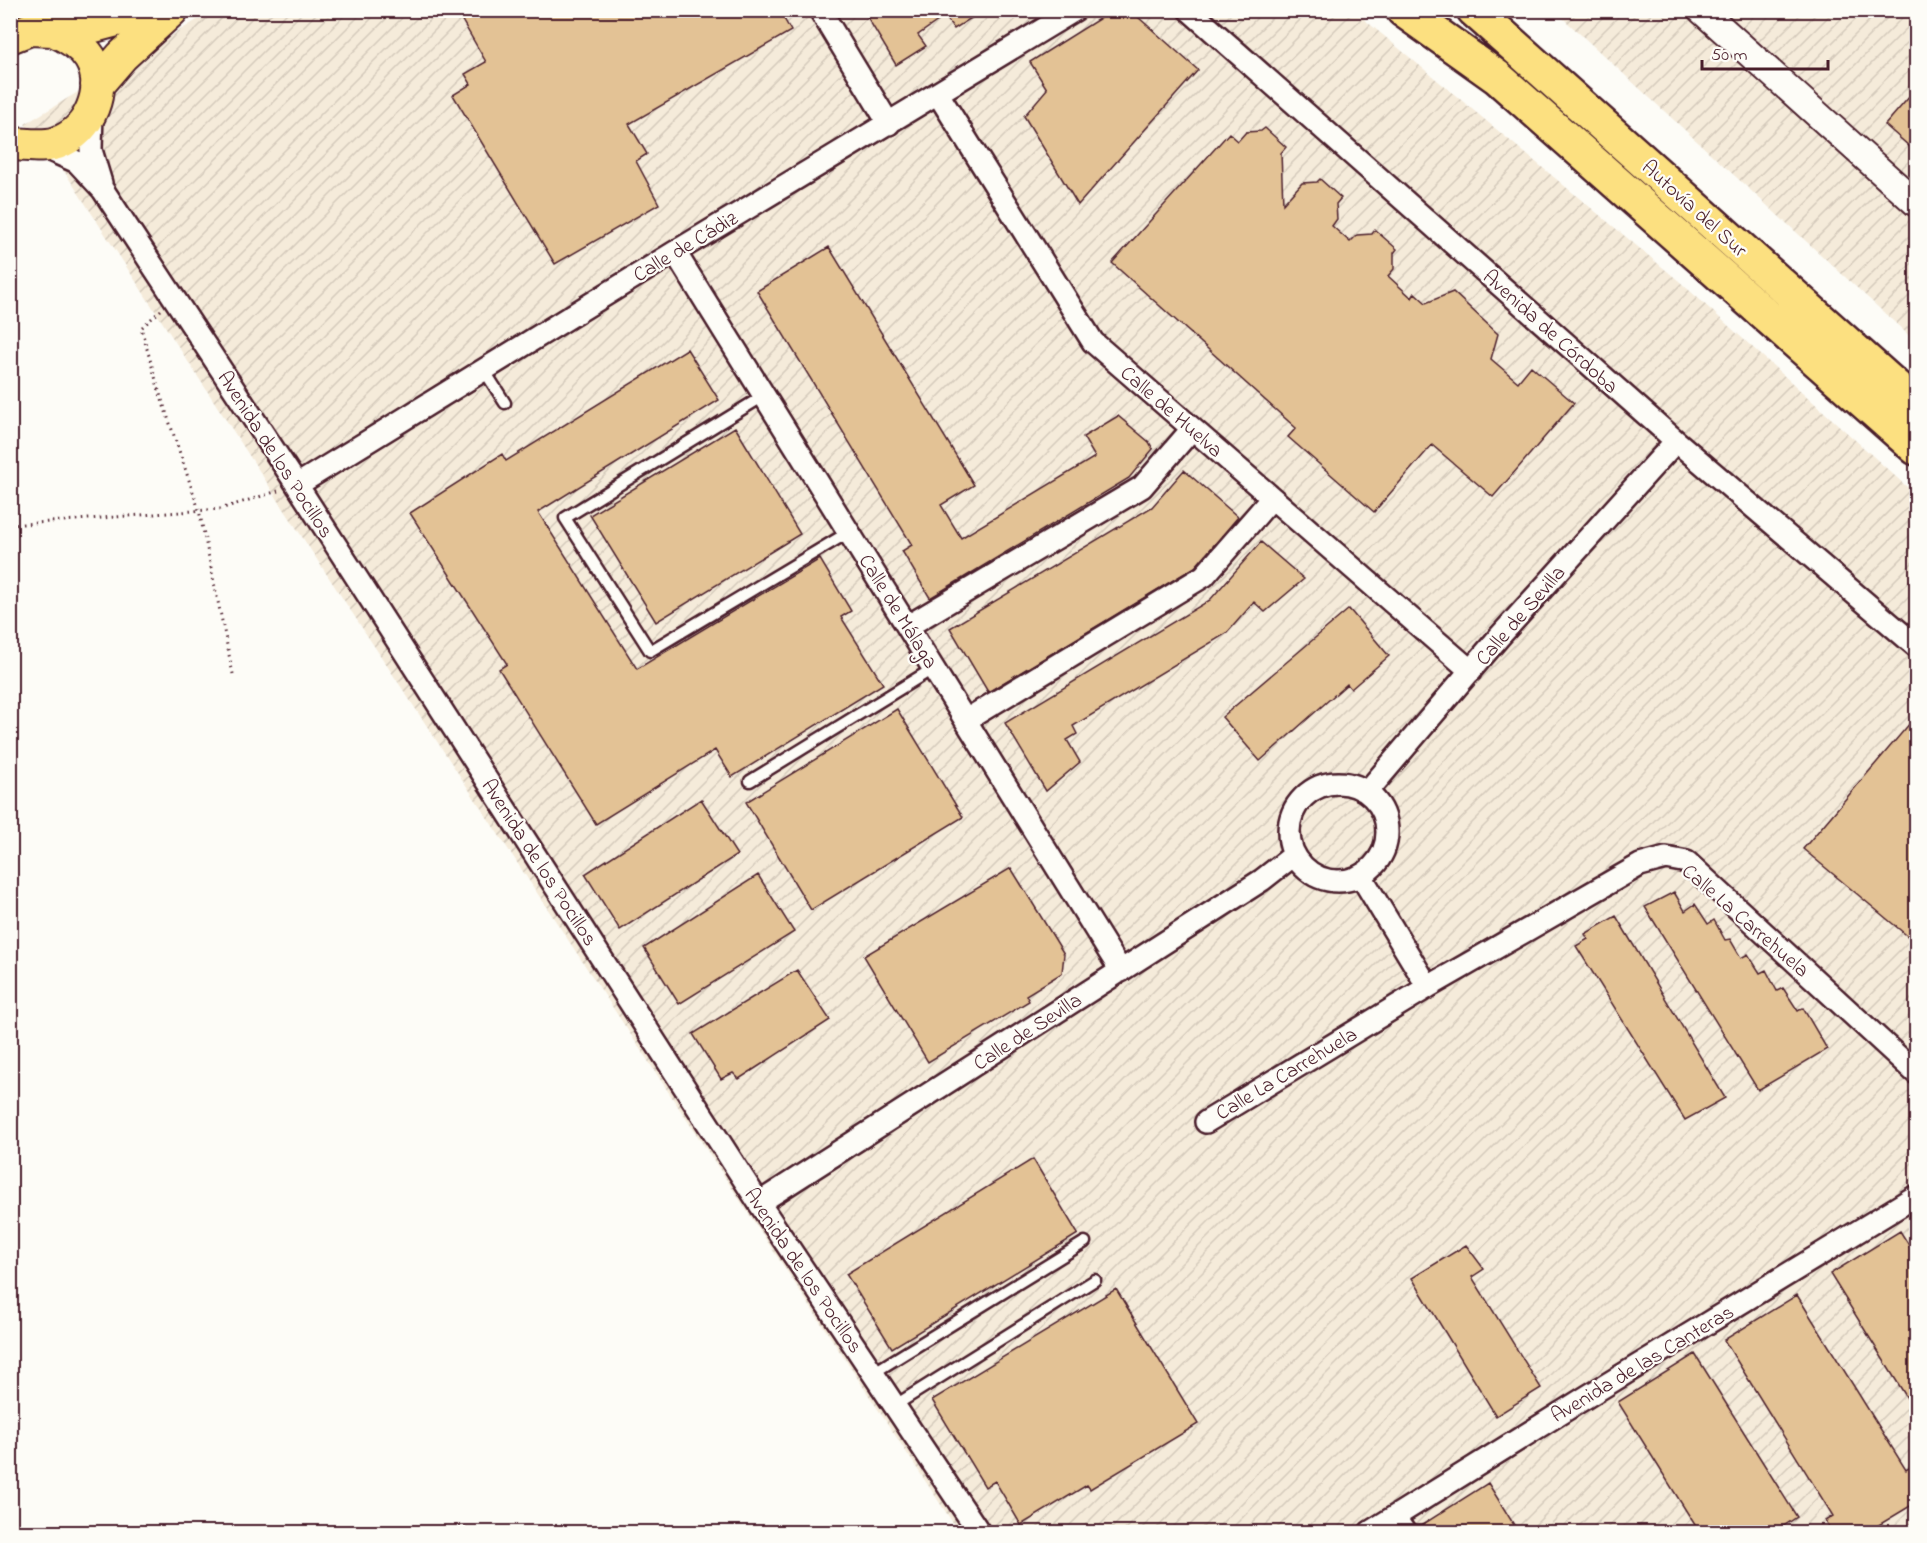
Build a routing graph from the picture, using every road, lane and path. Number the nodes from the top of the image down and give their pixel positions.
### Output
1 (154, 10) edge
2 (172, 10) edge
3 (819, 10) edge
4 (1075, 10) edge
5 (1189, 10) edge
6 (1403, 10) edge
7 (1423, 10) edge
8 (1474, 10) edge
9 (1501, 10) edge
10 (1701, 10) edge
11 (53, 30) junction
12 (10, 37) edge
13 (1497, 77) junction
14 (938, 94) junction
15 (95, 98) junction
16 (888, 124) junction
17 (21, 143) edge
18 (103, 190) junction
19 (1917, 203) edge
20 (675, 252) junction
21 (173, 299) junction
22 (1804, 305) junction
23 (484, 370) junction
24 (765, 395) junction
25 (505, 403) dead end
26 (1917, 405) edge
27 (1192, 429) junction
28 (1676, 441) junction
29 (1917, 448) edge
30 (297, 485) junction
31 (1272, 498) junction
32 (199, 510) junction
33 (10, 525) edge
34 (849, 532) junction
35 (908, 626) junction
36 (1917, 646) edge
37 (934, 668) junction
38 (1471, 671) junction
39 (233, 674) dead end
40 (966, 720) junction
41 (750, 781) dead end
42 (1367, 792) junction
43 (1294, 855) junction
44 (1361, 876) junction
45 (1122, 970) junction
46 (1428, 987) junction
47 (1917, 1073) edge
48 (1206, 1122) dead end
49 (1917, 1196) edge
50 (759, 1203) junction
51 (1085, 1242) dead end
52 (1095, 1280) dead end
53 (873, 1373) junction
54 (894, 1406) junction
55 (1398, 1514) junction
56 (979, 1533) edge
57 (1370, 1533) edge
58 (1411, 1533) edge

1 - 11 main road
2 - 15 main road
3 - 16 street
4 - 14 street, Calle de Cádiz
5 - 28 street, Avenida de Córdoba
6 - 13 highway
7 - 13 highway
8 - 22 highway, Autovía del Sur
9 - 22 highway
10 - 19 street
11 - 12 main road
11 - 15 main road
13 - 29 highway
14 - 16 street, Calle de Cádiz
14 - 27 street, Calle de Huelva
15 - 17 main road
15 - 18 street
16 - 20 street, Calle de Cádiz
17 - 18 street
18 - 21 street, Avenida de los Pocillos
20 - 23 street, Calle de Cádiz
20 - 24 street, Calle de Málaga
21 - 30 street, Avenida de los Pocillos
21 - 32 path
22 - 26 highway, Autovía del Sur
23 - 25 lane
23 - 30 street, Calle de Cádiz
24 - 34 street, Calle de Málaga
24 - 34 lane
27 - 31 street, Calle de Huelva
27 - 35 street
28 - 36 street, Avenida de Córdoba
28 - 38 street, Calle de Sevilla
30 - 32 path
30 - 50 street, Avenida de los Pocillos
31 - 38 street, Calle de Huelva
31 - 40 street
32 - 33 path
32 - 39 path
34 - 35 street, Calle de Málaga
35 - 37 street, Calle de Málaga
37 - 40 street, Calle de Málaga
37 - 41 lane
38 - 42 street, Calle de Sevilla
40 - 45 street, Calle de Málaga
42 - 43 street
42 - 44 street
43 - 44 street
43 - 45 street, Calle de Sevilla
44 - 46 street
45 - 50 street, Calle de Sevilla
46 - 47 street, Calle La Carrehuela
46 - 48 street, Calle La Carrehuela
49 - 55 street, Avenida de las Canteras
50 - 53 street, Avenida de los Pocillos
51 - 53 lane
52 - 54 lane
53 - 54 street, Avenida de los Pocillos
54 - 56 street, Avenida de los Pocillos
55 - 57 street, Avenida de las Canteras
55 - 58 lane

